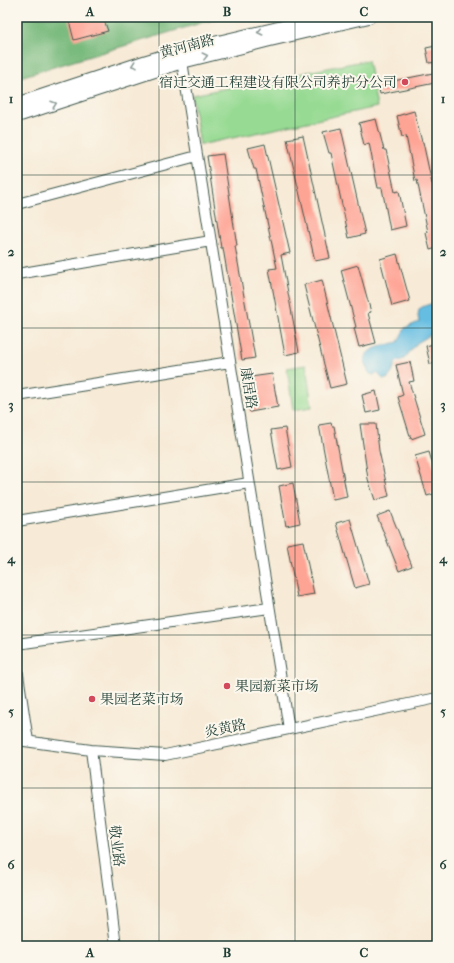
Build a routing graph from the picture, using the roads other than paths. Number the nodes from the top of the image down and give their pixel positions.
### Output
1 (325, 17) edge
2 (369, 17) edge
3 (181, 57) junction
4 (17, 104) edge
5 (17, 116) edge
6 (197, 156) junction
7 (17, 204) edge
8 (211, 241) junction
9 (17, 274) edge
10 (230, 362) junction
11 (17, 396) edge
12 (250, 483) junction
13 (17, 521) edge
14 (269, 608) junction
15 (17, 644) edge
16 (17, 668) edge
17 (437, 698) edge
18 (289, 729) junction
19 (17, 740) edge
20 (28, 741) junction
21 (91, 750) junction
22 (116, 946) edge

1 -> 3 main road, 黄河南路
3 -> 2 main road, 黄河南路
3 -> 4 main road, 黄河南路
5 -> 3 main road, 黄河南路
3 - 6 street, 康居路
6 - 7 street
6 - 8 street, 康居路
8 - 9 street
8 - 10 street, 康居路
10 - 11 street
10 - 12 street, 康居路
12 - 13 street
12 - 14 street, 康居路
14 - 15 street
14 - 18 street, 康居路
16 - 20 street
17 - 18 street, 炎黄路
18 - 21 street, 炎黄路
19 - 20 street, 炎黄路
20 - 21 street, 炎黄路
21 - 22 street, 敬业路

